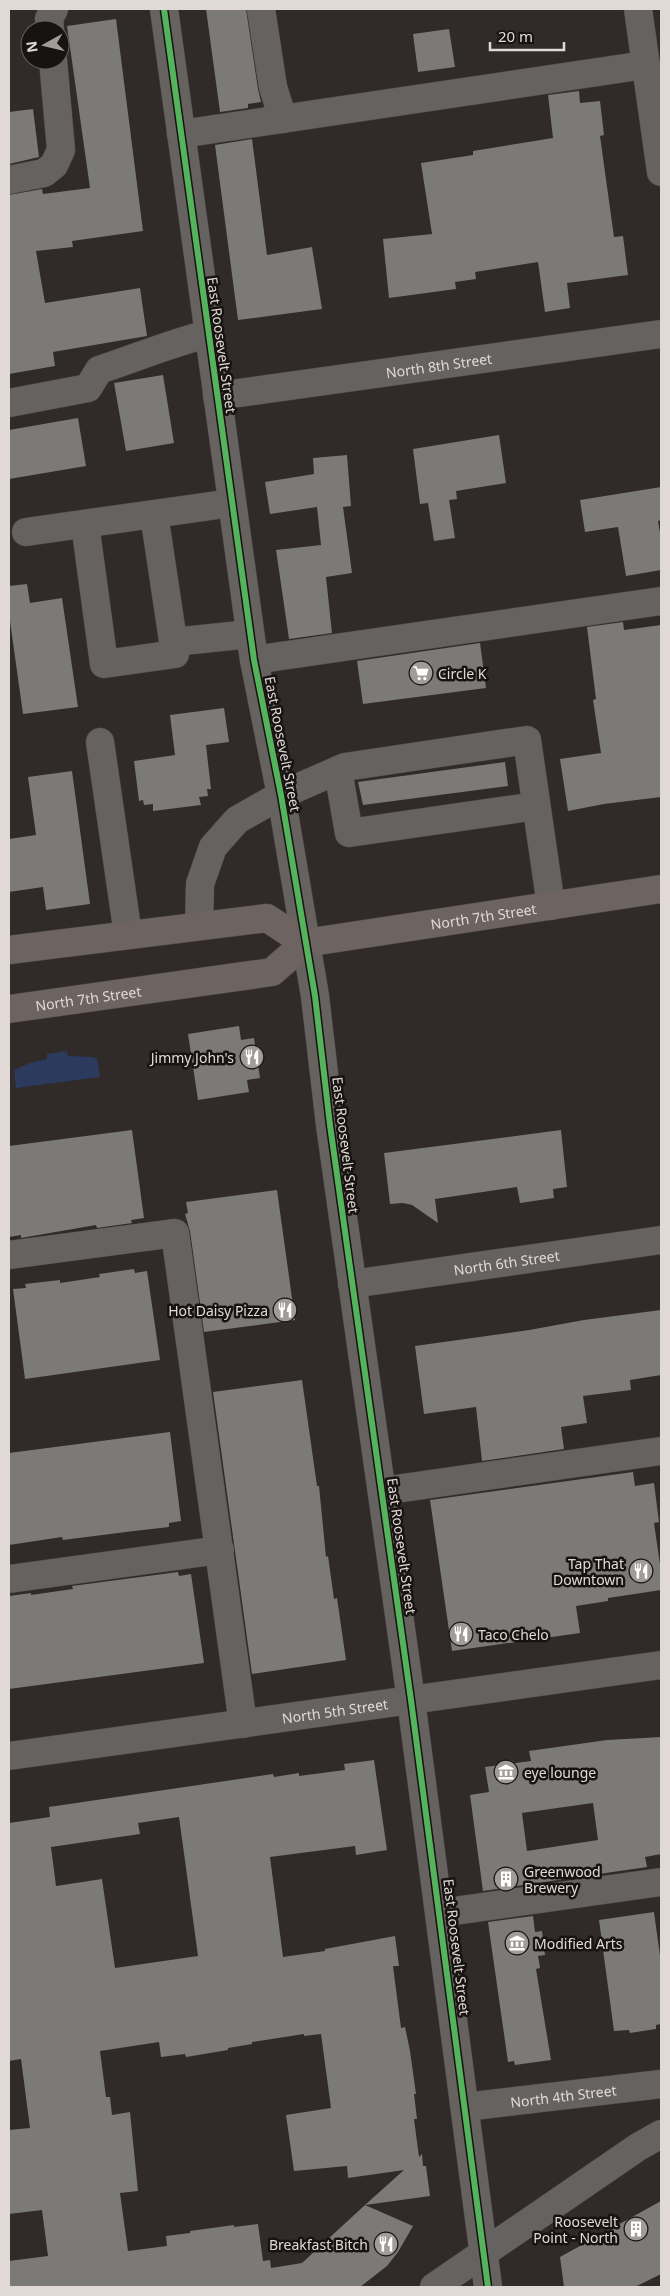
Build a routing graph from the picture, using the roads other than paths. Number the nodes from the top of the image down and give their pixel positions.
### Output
1 (164, 9) edge
2 (261, 9) edge
3 (638, 9) edge
4 (645, 65) junction
5 (54, 70) edge
6 (283, 119) junction
7 (180, 134) junction
8 (661, 172) edge
9 (9, 180) edge
10 (208, 334) junction
11 (661, 334) edge
12 (217, 396) junction
13 (9, 403) edge
14 (232, 503) junction
15 (154, 514) junction
16 (85, 524) junction
17 (26, 532) dead end
18 (661, 601) edge
19 (173, 642) junction
20 (252, 647) junction
21 (100, 742) dead end
22 (338, 770) junction
23 (281, 795) junction
24 (536, 806) junction
25 (661, 889) edge
26 (551, 906) junction
27 (199, 926) junction
28 (128, 935) junction
29 (305, 943) junction
30 (9, 950) edge
31 (9, 1009) edge
32 (661, 1240) edge
33 (9, 1255) edge
34 (352, 1284) junction
35 (661, 1451) edge
36 (382, 1492) junction
37 (220, 1550) junction
38 (9, 1579) edge
39 (661, 1665) edge
40 (411, 1700) junction
41 (243, 1724) junction
42 (9, 1756) edge
43 (661, 1882) edge
44 (440, 1913) junction
45 (661, 2084) edge
46 (465, 2107) junction
47 (661, 2134) edge
48 (484, 2254) junction
49 (434, 2287) edge
50 (488, 2287) edge

1 - 7 street, East Roosevelt Street
2 - 6 street
3 - 4 street
4 - 6 street
4 - 8 street
5 - 9 street
6 - 7 street
7 - 10 street, East Roosevelt Street
10 - 12 street, East Roosevelt Street
10 - 13 street
11 - 12 street, North 8th Street
12 - 14 street, East Roosevelt Street
14 - 15 street
14 - 20 street, East Roosevelt Street
15 - 16 street
15 - 19 street
16 - 17 street
16 - 19 street
18 - 20 street
19 - 20 street
20 - 23 street, East Roosevelt Street
21 - 28 street
22 - 23 street
22 - 24 street
22 - 24 street
23 - 27 street
23 - 29 street, East Roosevelt Street
24 - 26 street
25 - 26 main road, North 7th Street
26 - 29 main road, North 7th Street
27 - 28 main road
27 - 29 main road
28 - 30 main road
29 - 31 main road, North 7th Street
29 - 34 street, East Roosevelt Street
32 - 34 street, North 6th Street
33 - 37 street
34 - 36 street, East Roosevelt Street
35 - 36 street
36 - 40 street, East Roosevelt Street
37 - 38 street
37 - 41 street
39 - 40 street, North 5th Street
40 - 41 street, North 5th Street
40 - 44 street, East Roosevelt Street
41 - 42 street, North 5th Street
43 - 44 street
44 - 46 street, East Roosevelt Street
45 - 46 street, North 4th Street
46 - 48 street, East Roosevelt Street
47 - 48 street
48 - 49 street
48 - 50 street, East Roosevelt Street

